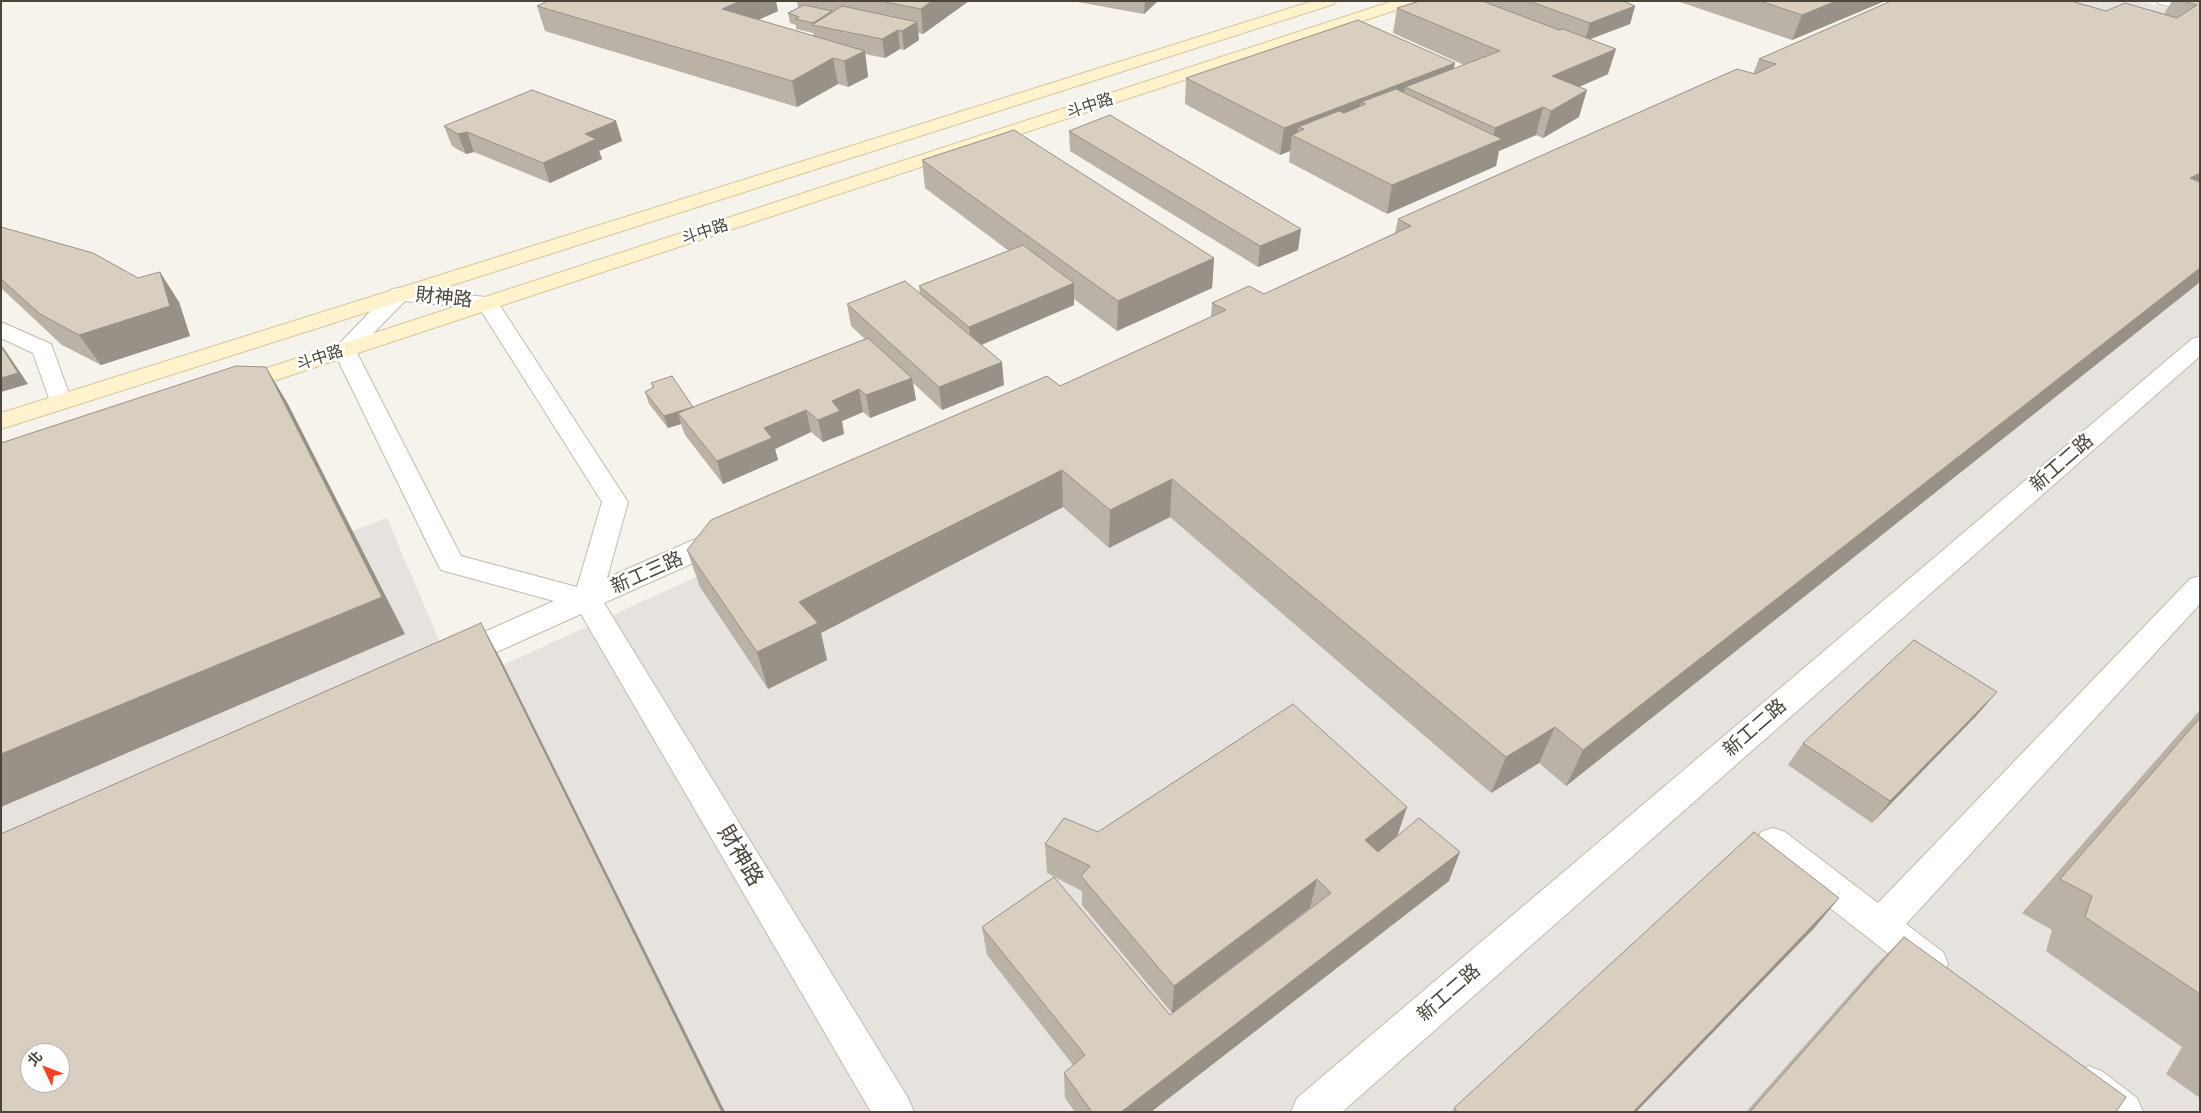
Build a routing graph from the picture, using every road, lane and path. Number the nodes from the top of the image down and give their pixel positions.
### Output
1 (1329, 1) edge
2 (1410, 1) edge
3 (2164, 1) edge
4 (2200, 10) edge
5 (1192, 44) junction
6 (1227, 62) junction
7 (400, 294) junction
8 (487, 303) junction
9 (1, 329) edge
10 (2200, 344) edge
11 (344, 350) junction
12 (214, 393) edge
13 (60, 402) junction
14 (1, 421) edge
15 (741, 531) edge
16 (2200, 586) edge
17 (586, 600) junction
18 (440, 664) edge
19 (1773, 843) dead end
20 (1880, 926) junction
21 (1959, 986) edge
22 (2061, 1064) edge
23 (894, 1112) edge
24 (1311, 1112) edge
25 (2123, 1112) edge

1 - 5 main road, 斗中路
2 - 6 main road, 斗中路
3 - 4 street
5 - 6 main road
5 - 7 main road, 斗中路
6 - 8 main road, 斗中路
7 - 8 street, 財神路
7 - 11 street, 財神路
7 - 13 main road, 斗中路
8 - 11 main road, 斗中路
8 - 17 street, 財神路
9 - 13 street
10 - 24 street, 新工二路
11 - 12 main road, 斗中路
11 - 17 street
13 - 14 main road, 斗中路
15 - 17 street, 新工三路
16 - 20 street
17 - 18 street, 新工三路
17 - 23 street, 財神路
19 - 20 street
20 - 21 street
22 - 25 street

